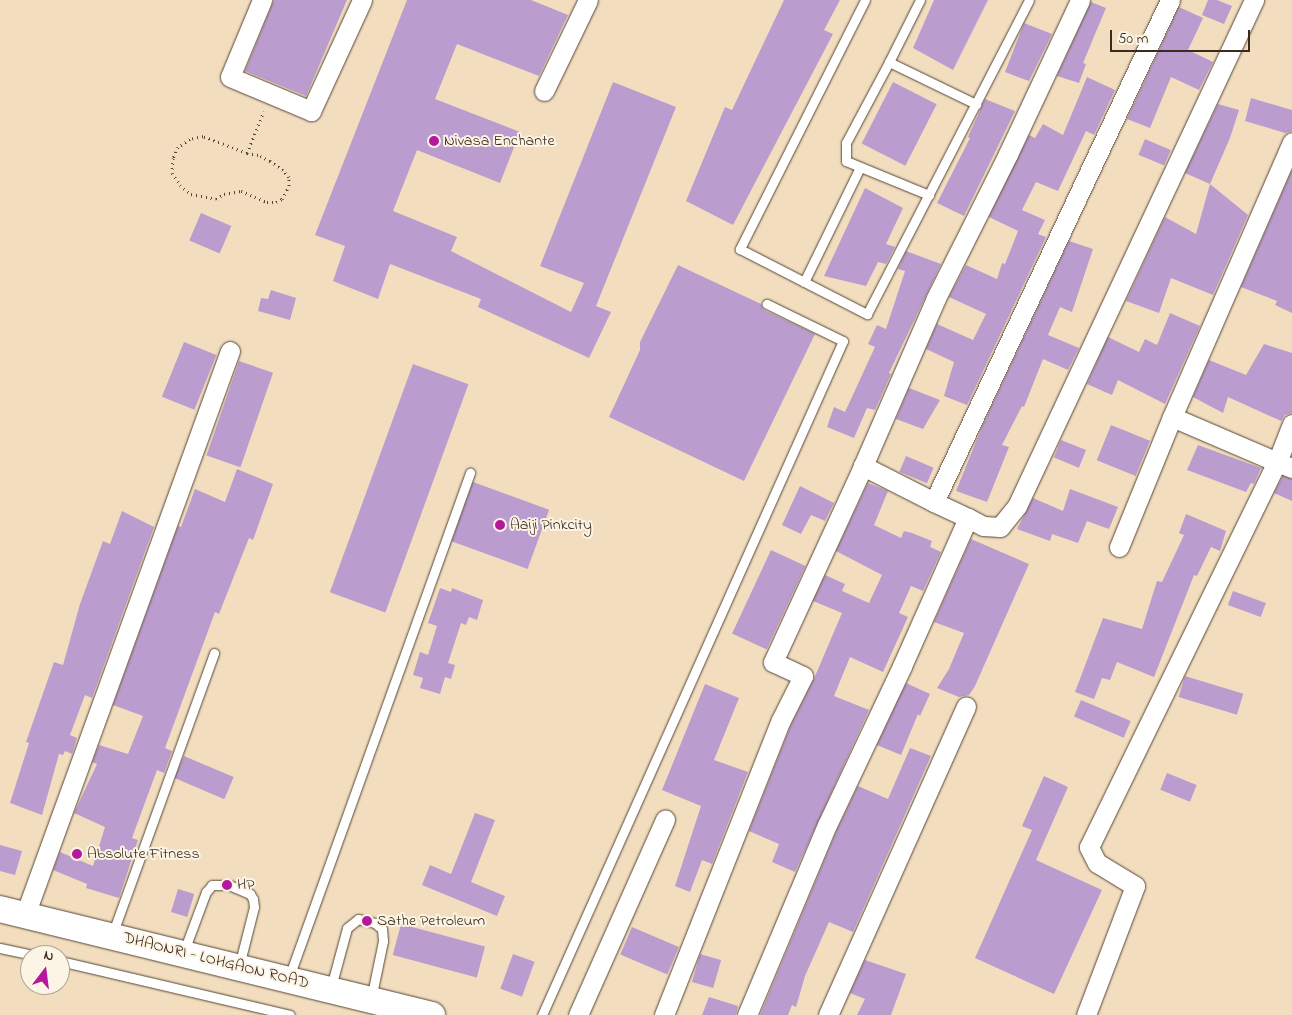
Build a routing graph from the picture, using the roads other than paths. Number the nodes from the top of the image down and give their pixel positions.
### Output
1 (262, 0) edge
2 (362, 0) edge
3 (588, 0) edge
4 (865, 0) edge
5 (920, 0) edge
6 (1029, 0) edge
7 (1080, 0) edge
8 (1170, 0) edge
9 (1254, 0) edge
10 (889, 62) junction
11 (544, 91) dead end
12 (976, 104) junction
13 (1292, 142) edge
14 (860, 167) junction
15 (929, 195) junction
16 (804, 282) junction
17 (767, 304) dead end
18 (230, 351) dead end
19 (1172, 417) junction
20 (1292, 424) edge
21 (1284, 465) edge
22 (863, 466) junction
23 (470, 473) dead end
24 (934, 502) junction
25 (968, 518) junction
26 (1119, 547) dead end
27 (214, 653) dead end
28 (966, 706) dead end
29 (665, 820) dead end
30 (0, 909) edge
31 (25, 915) junction
32 (112, 935) junction
33 (0, 948) edge
34 (20, 952) edge
35 (183, 953) junction
36 (70, 963) edge
37 (239, 967) junction
38 (288, 980) junction
39 (331, 990) junction
40 (370, 1000) junction
41 (290, 1015) edge
42 (432, 1015) edge
43 (542, 1015) edge
44 (578, 1015) edge
45 (664, 1015) edge
46 (746, 1015) edge
47 (828, 1015) edge
48 (1086, 1015) edge

1 - 2 street
3 - 11 street
4 - 16 lane
5 - 10 lane
6 - 12 lane
7 - 22 street
8 - 24 street
9 - 25 street
10 - 12 lane
10 - 14 lane
12 - 15 lane
13 - 19 street
14 - 15 lane
14 - 16 lane
15 - 16 lane
17 - 43 lane
18 - 31 street
19 - 21 street
19 - 26 street
20 - 21 street
21 - 48 street
22 - 24 street
22 - 45 street
23 - 38 lane
24 - 25 street
25 - 46 street
27 - 32 lane
28 - 47 street
29 - 44 street
30 - 31 main road, DHAONRI - LOHGAON ROAD
31 - 32 main road, DHAONRI - LOHGAON ROAD
32 - 35 main road, DHAONRI - LOHGAON ROAD
33 - 34 lane
35 - 37 main road, DHAONRI - LOHGAON ROAD
35 - 37 lane
36 - 41 lane
37 - 38 main road, DHAONRI - LOHGAON ROAD
38 - 39 main road, DHAONRI - LOHGAON ROAD
39 - 40 main road, DHAONRI - LOHGAON ROAD
39 - 40 lane
40 - 42 main road, DHAONRI - LOHGAON ROAD

